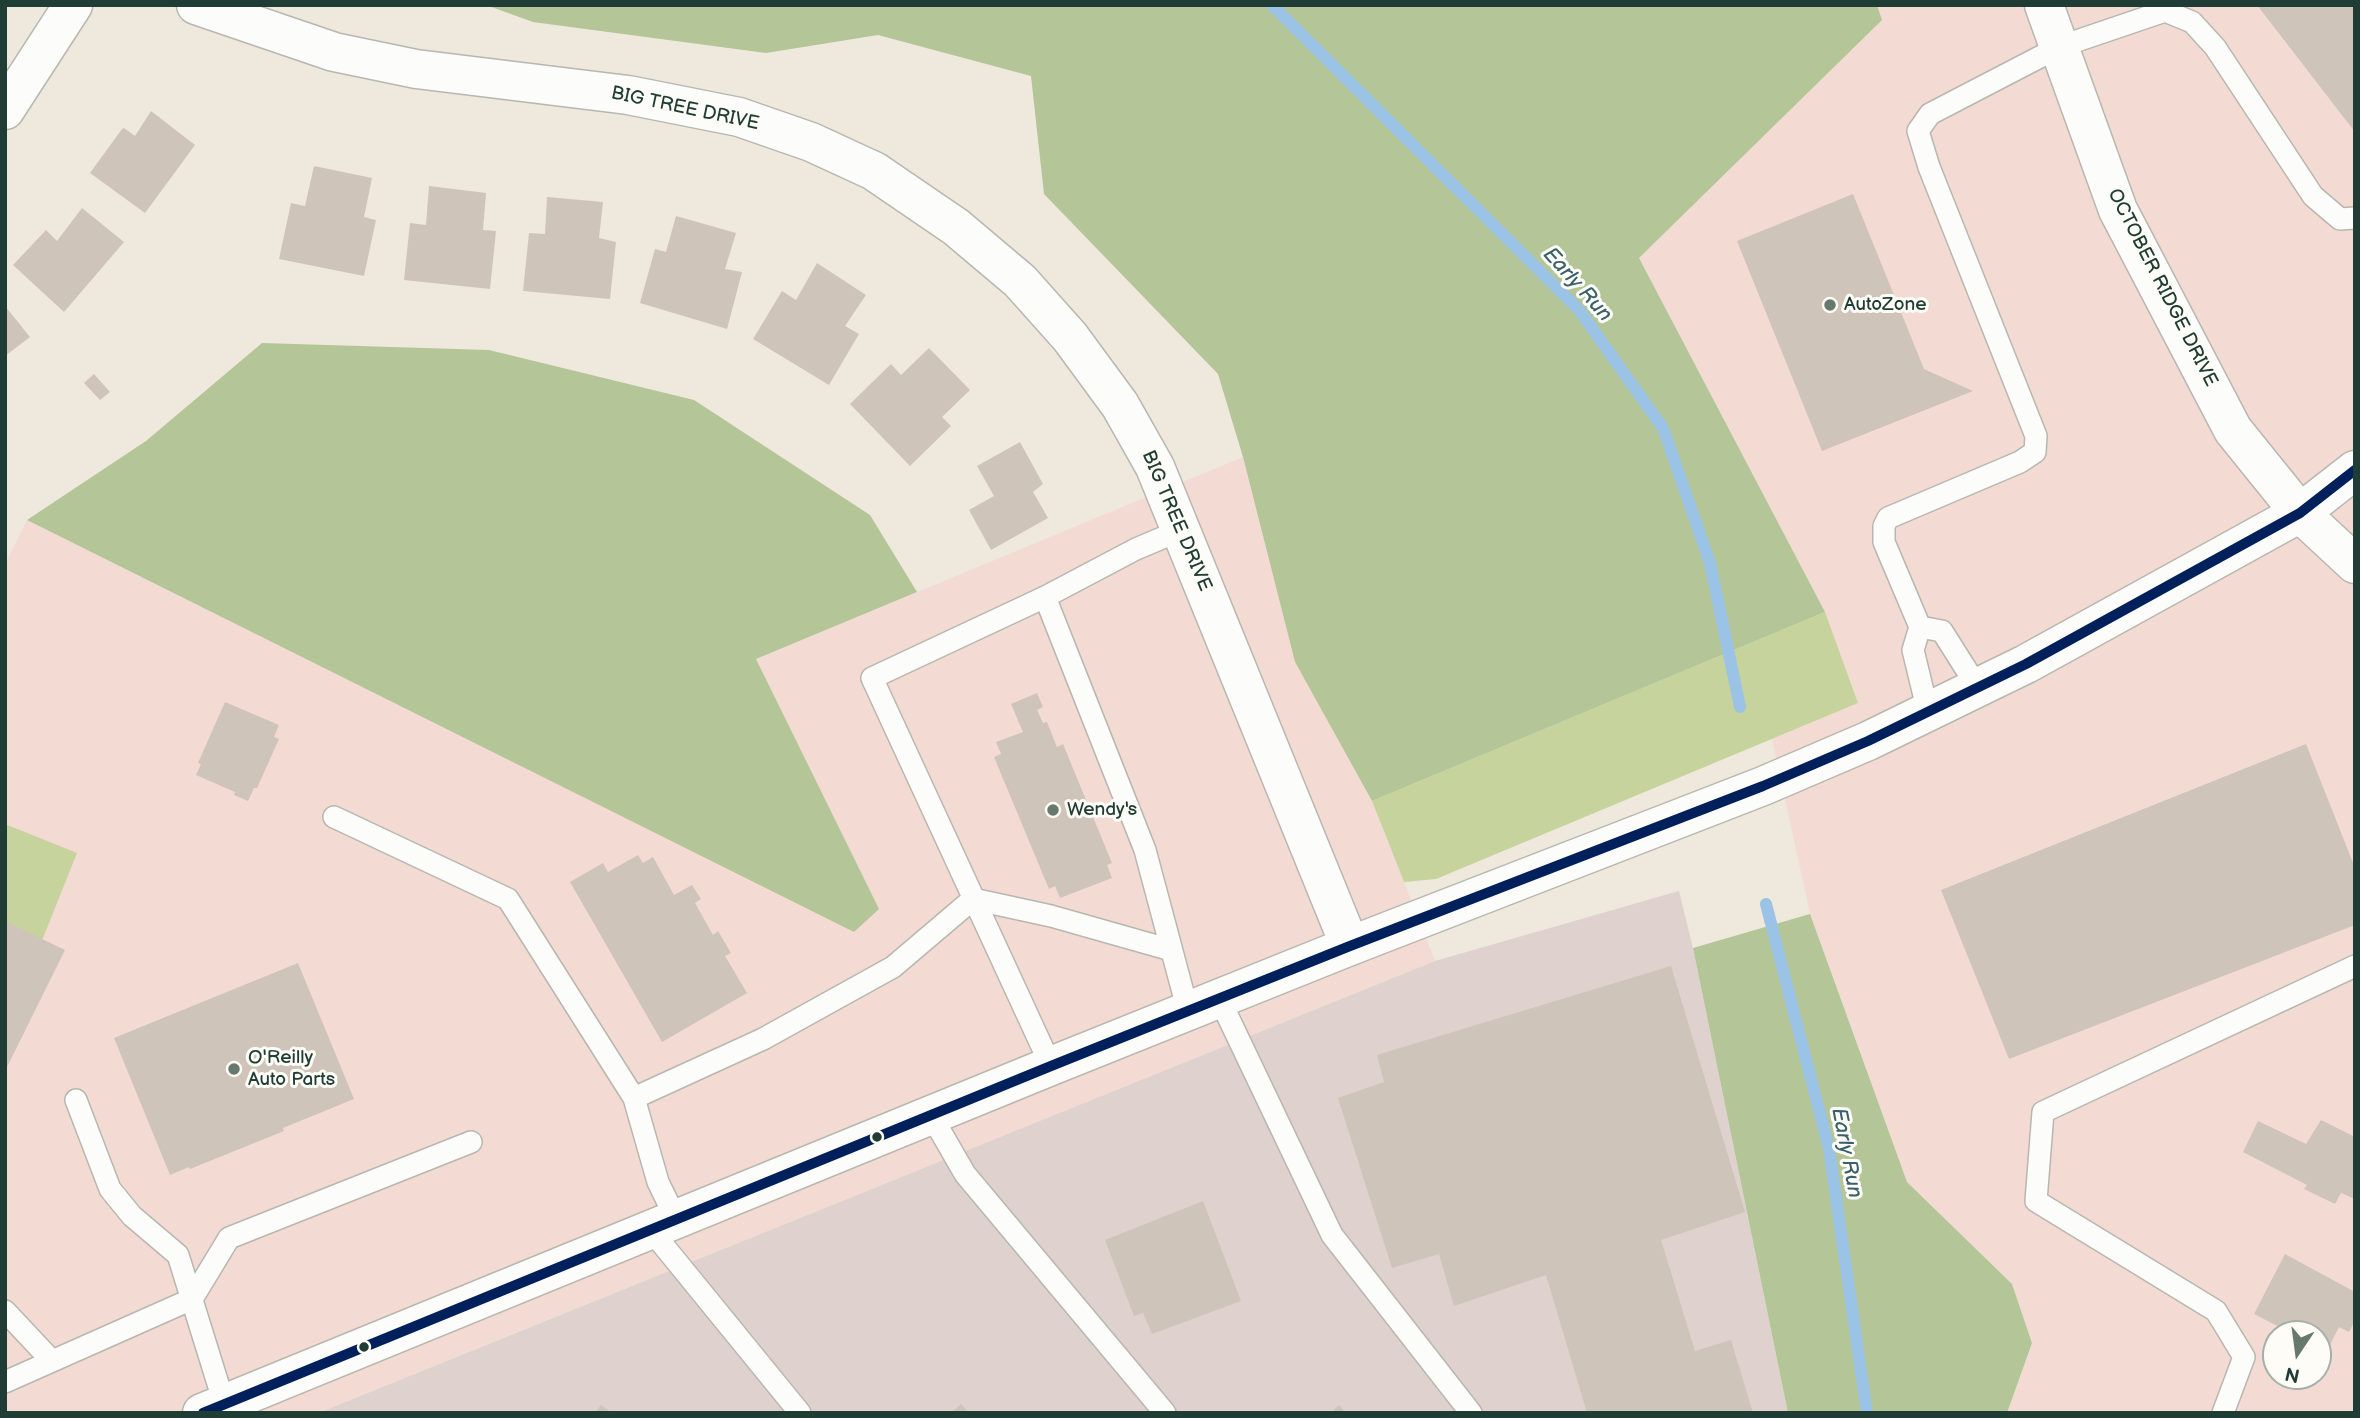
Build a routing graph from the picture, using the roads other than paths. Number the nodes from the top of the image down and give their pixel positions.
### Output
1 (73, 5) edge
2 (196, 5) edge
3 (2044, 5) edge
4 (2059, 47) junction
5 (5, 110) edge
6 (2355, 218) edge
7 (2355, 470) edge
8 (2300, 513) junction
9 (1181, 530) junction
10 (2355, 564) edge
11 (1045, 597) junction
12 (1920, 627) junction
13 (1978, 688) junction
14 (1928, 712) junction
15 (334, 817) dead end
16 (973, 900) junction
17 (1350, 946) junction
18 (1171, 950) junction
19 (2355, 966) edge
20 (1204, 1004) junction
21 (1051, 1066) junction
22 (634, 1098) junction
23 (76, 1100) dead end
24 (931, 1115) junction
25 (471, 1142) dead end
26 (663, 1224) junction
27 (192, 1299) junction
28 (5, 1311) edge
29 (52, 1361) junction
30 (5, 1382) edge
31 (213, 1408) edge
32 (800, 1413) edge
33 (1166, 1413) edge
34 (1471, 1413) edge
35 (2223, 1413) edge

1 - 5 street
2 - 9 street, BIG TREE DRIVE
3 - 4 street, OCTOBER RIDGE DRIVE
4 - 6 lane
4 - 8 street, OCTOBER RIDGE DRIVE
4 - 12 lane
7 - 8 street
8 - 10 street, OCTOBER RIDGE DRIVE
8 - 13 street
9 - 11 lane
9 - 17 street, BIG TREE DRIVE
11 - 16 lane
11 - 18 lane
12 - 13 lane
12 - 14 lane
13 - 14 street
14 - 17 street
15 - 22 lane
16 - 18 lane
16 - 21 lane
16 - 22 lane
17 - 20 street
18 - 20 lane
19 - 35 lane
20 - 21 street
20 - 34 lane
21 - 24 street
22 - 26 lane
23 - 27 lane
24 - 26 street
24 - 33 lane
25 - 27 lane
26 - 31 street
26 - 32 lane
27 - 29 lane
27 - 31 lane
28 - 29 lane
29 - 30 lane

